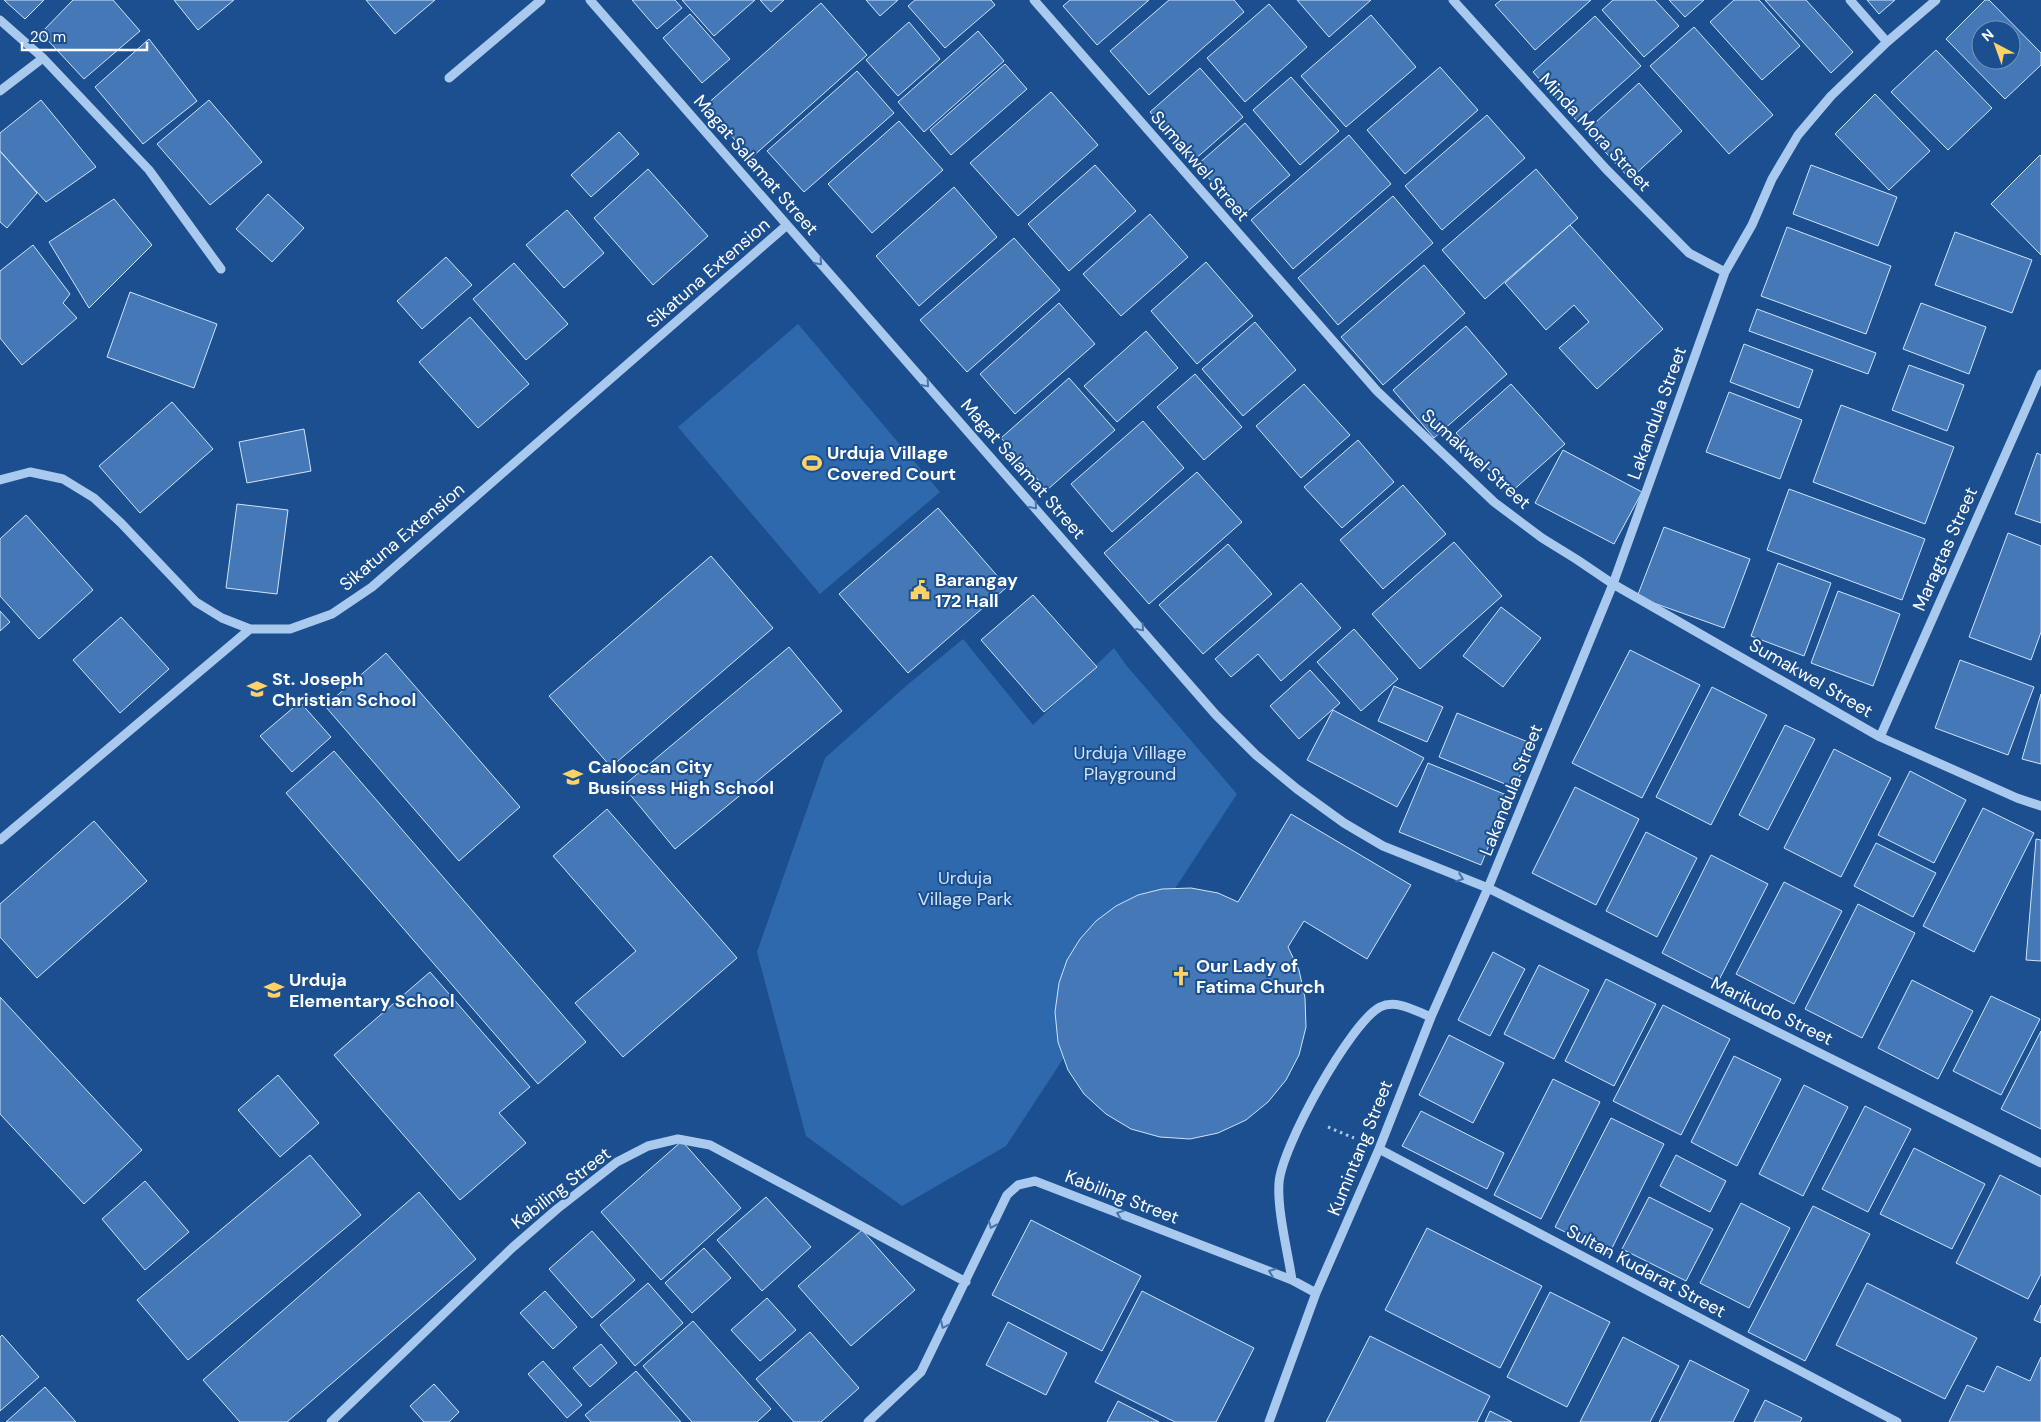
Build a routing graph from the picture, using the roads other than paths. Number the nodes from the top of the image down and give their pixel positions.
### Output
1 (541, 0) edge
2 (590, 0) edge
3 (1034, 0) edge
4 (1453, 0) edge
5 (1850, 0) edge
6 (1936, 0) edge
7 (0, 20) edge
8 (1886, 42) junction
9 (43, 58) junction
10 (449, 78) dead end
11 (0, 91) edge
12 (787, 225) junction
13 (220, 270) dead end
14 (1725, 272) junction
15 (2041, 374) edge
16 (0, 480) edge
17 (1613, 584) junction
18 (250, 629) junction
19 (1880, 737) junction
20 (2041, 806) edge
21 (0, 840) edge
22 (1488, 888) junction
23 (1431, 1017) junction
24 (1379, 1149) junction
25 (2041, 1163) edge
26 (1292, 1280) junction
27 (966, 1282) junction
28 (1316, 1293) junction
29 (330, 1422) edge
30 (868, 1422) edge
31 (1269, 1422) edge
32 (1897, 1422) edge

1 - 10 street
2 - 12 street, Magat Salamat Street
3 - 17 street, Sumakwel Street
4 - 14 street, Minda Mora Street
5 - 8 street
6 - 8 street, Lakandula Street
7 - 9 street
8 - 14 street, Lakandula Street
9 - 11 street
9 - 13 street
12 - 18 street, Sikatuna Extension
12 -> 22 street, Magat Salamat Street
14 - 17 street, Lakandula Street
15 - 19 street, Maragtas Street
16 - 18 street, Sikatuna Extension
17 - 19 street, Sumakwel Street
17 - 22 street, Lakandula Street
18 - 21 street
19 - 20 street, Sumakwel Street
22 - 23 street, Kumintang Street
22 - 25 street, Marikudo Street
23 - 24 street, Kumintang Street
23 - 26 street
24 - 28 street, Kumintang Street
24 - 32 street, Sultan Kudarat Street
26 -> 27 street, Kabiling Street
26 - 28 street, Kabiling Street
27 - 29 street, Kabiling Street
27 -> 30 street, Kabiling Street
28 - 31 street, Kumintang Street

